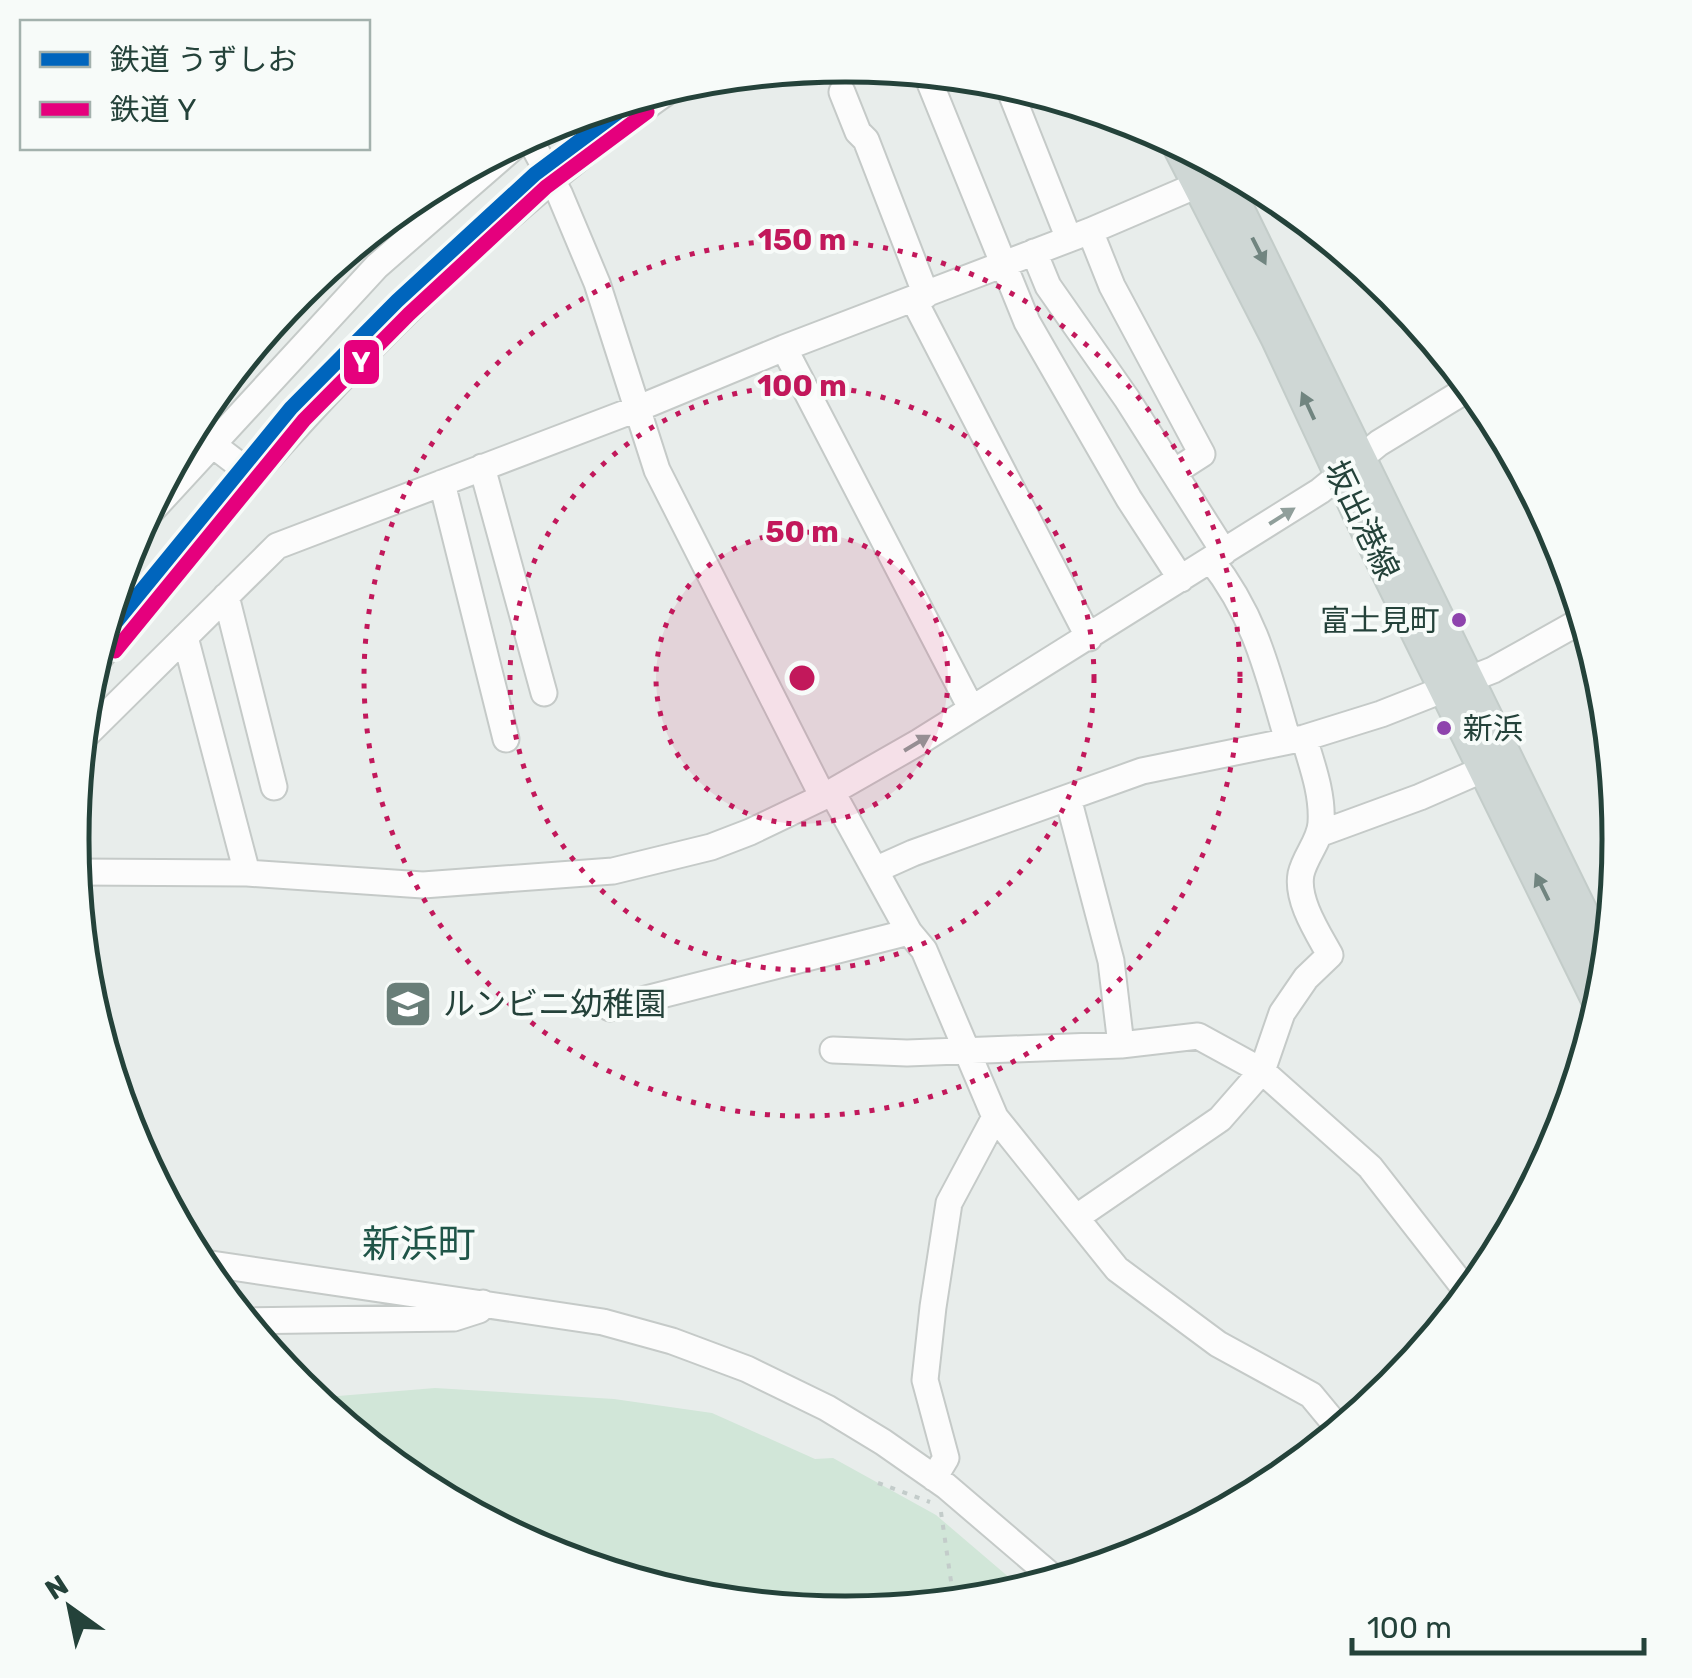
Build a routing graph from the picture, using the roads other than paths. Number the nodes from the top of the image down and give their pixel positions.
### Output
1 (932, 88) edge
2 (842, 92) dead end
3 (1016, 102) edge
4 (643, 110) edge
5 (534, 150) edge
6 (1210, 177) edge
7 (552, 179) junction
8 (1219, 181) edge
9 (399, 229) edge
10 (1079, 235) junction
11 (1034, 252) junction
12 (1002, 264) junction
13 (920, 298) junction
14 (784, 348) junction
15 (1458, 396) edge
16 (639, 408) junction
17 (205, 439) edge
18 (212, 444) junction
19 (482, 467) junction
20 (1174, 472) junction
21 (251, 474) junction
22 (1342, 474) junction
23 (183, 476) edge
24 (442, 482) junction
25 (1218, 556) junction
26 (1180, 579) junction
27 (226, 596) junction
28 (1572, 626) edge
29 (185, 637) junction
30 (1088, 638) junction
31 (116, 639) edge
32 (1456, 684) junction
33 (544, 692) dead end
34 (971, 708) junction
35 (99, 722) edge
36 (1296, 739) junction
37 (506, 740) dead end
38 (1484, 769) junction
39 (274, 787) dead end
40 (828, 794) junction
41 (1068, 798) junction
42 (1319, 834) junction
43 (875, 870) junction
44 (90, 872) edge
45 (247, 873) junction
46 (909, 932) junction
47 (1595, 943) edge
48 (1595, 943) edge
49 (610, 1008) dead end
50 (1121, 1045) junction
51 (833, 1050) dead end
52 (966, 1051) junction
53 (1262, 1071) junction
54 (995, 1117) junction
55 (1077, 1217) junction
56 (222, 1265) edge
57 (1459, 1281) edge
58 (483, 1304) junction
59 (263, 1321) edge
60 (1331, 1419) edge
61 (934, 1478) junction
62 (1043, 1570) edge

1 - 12 street
2 - 13 street
3 - 10 street
4 - 7 street
5 - 7 street
6 - 10 street
7 - 16 street
7 - 21 street
8 - 22 main road, 坂出港線
9 - 18 street
10 - 11 street
10 - 20 street
11 - 12 street
11 - 20 street
12 - 13 street
12 - 26 street
13 - 14 street
13 - 30 street
14 - 16 street
14 - 34 street
15 - 22 street
16 - 19 street
16 - 40 street
17 - 18 street
18 - 21 street
18 - 23 street
19 - 24 street
19 - 33 street
20 - 25 street
21 - 31 street
25 -> 22 street
22 - 32 main road, 坂出港線
24 - 27 street
24 - 37 street
25 - 26 street
25 - 36 street
26 - 30 street
27 - 29 street
27 - 39 street
28 - 32 street
29 - 35 street
29 - 45 street
30 - 34 street
32 - 36 street
32 - 38 main road, 坂出港線
32 - 47 main road, 坂出港線
40 -> 34 street
36 - 41 street
36 - 42 street
38 - 42 street
48 -> 38 main road, 坂出港線
40 - 43 street
40 - 45 street
41 - 43 street
41 - 50 street
42 - 53 street
43 - 46 street
44 - 45 street
46 - 49 street
46 - 52 street
50 - 52 street
50 - 53 street
51 - 52 street
52 - 54 street
53 - 55 street
53 - 57 street
54 - 55 street
54 - 61 street
55 - 60 street
56 - 58 street
58 - 59 street
58 - 61 street
61 - 62 street

